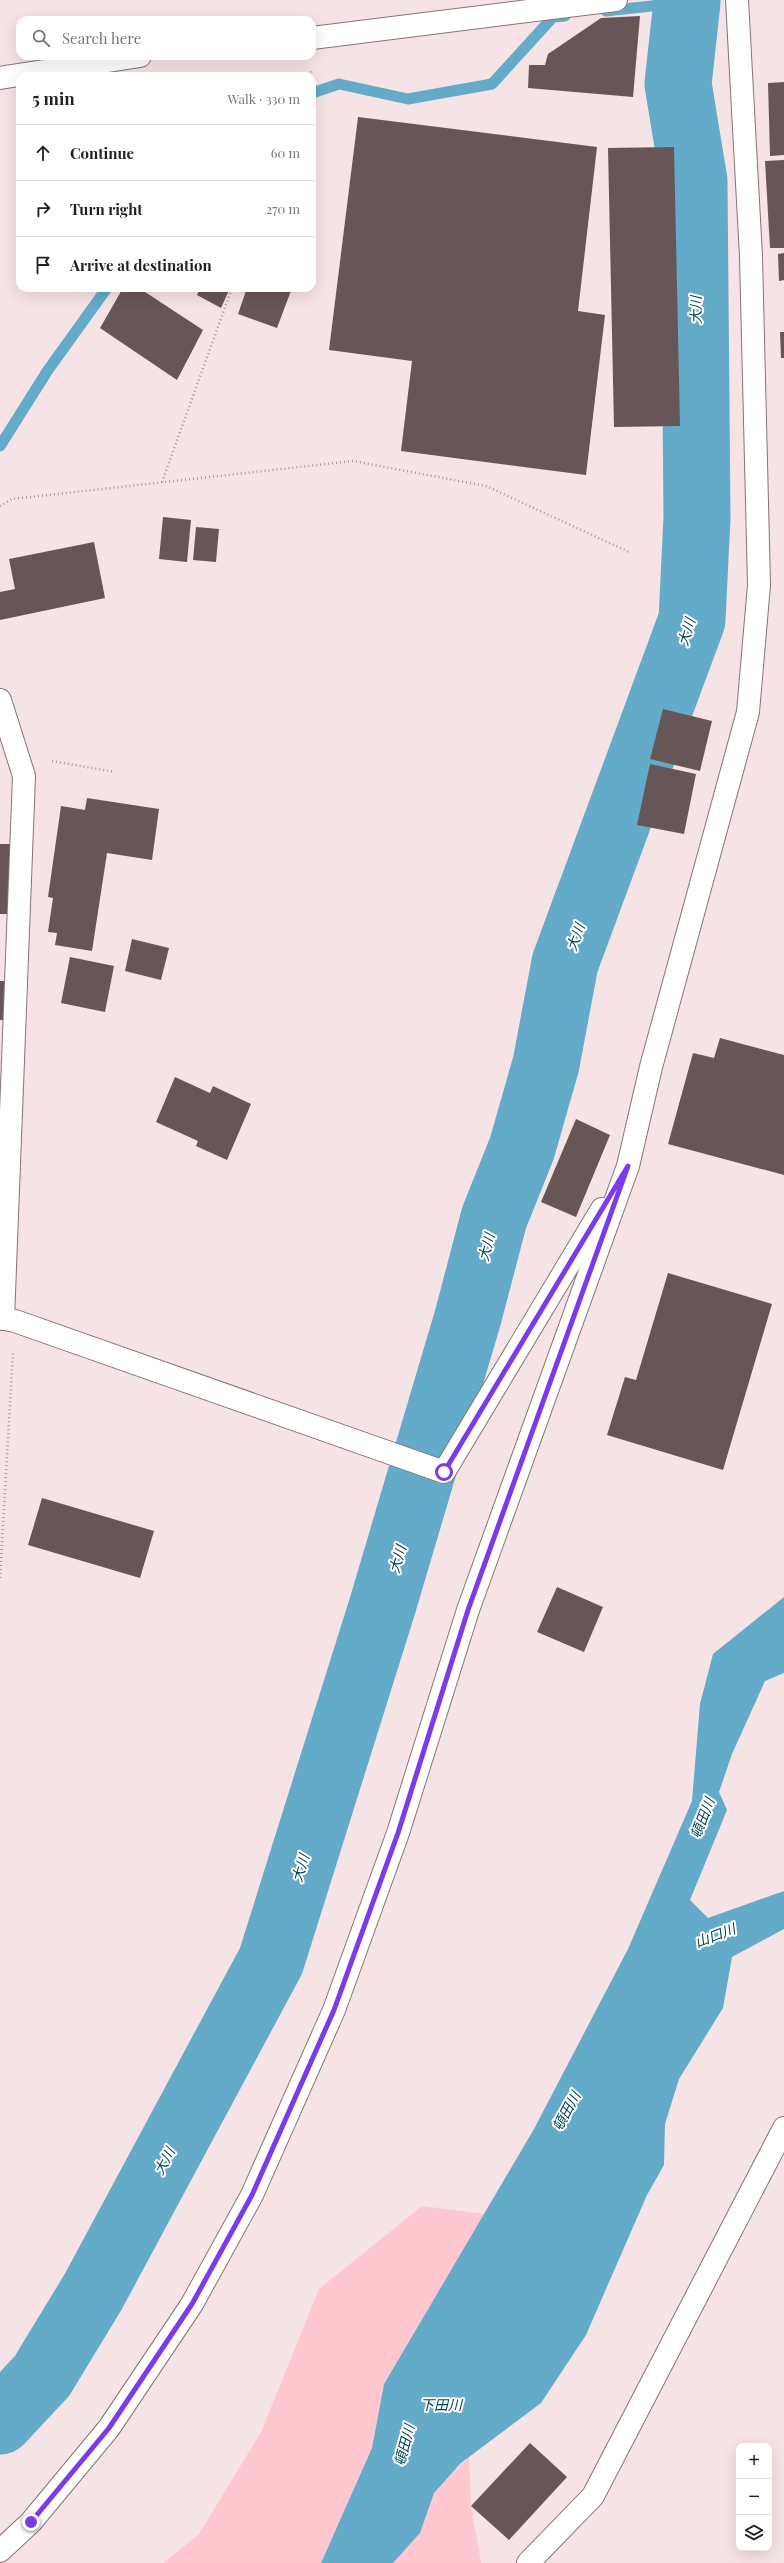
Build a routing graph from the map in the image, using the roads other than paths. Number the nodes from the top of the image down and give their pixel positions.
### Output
1 (616, 0) edge
2 (737, 0) edge
3 (316, 38) edge
4 (115, 60) edge
5 (38, 72) edge
6 (16, 75) edge
7 (0, 78) edge
8 (0, 700) edge
9 (628, 1166) junction
10 (6, 1320) edge
11 (784, 2128) edge
12 (0, 2551) edge
13 (528, 2563) edge

1 - 3 street
2 - 9 street
4 - 5 street
6 - 7 street
8 - 10 street
9 - 10 street
9 - 12 street
11 - 13 street

